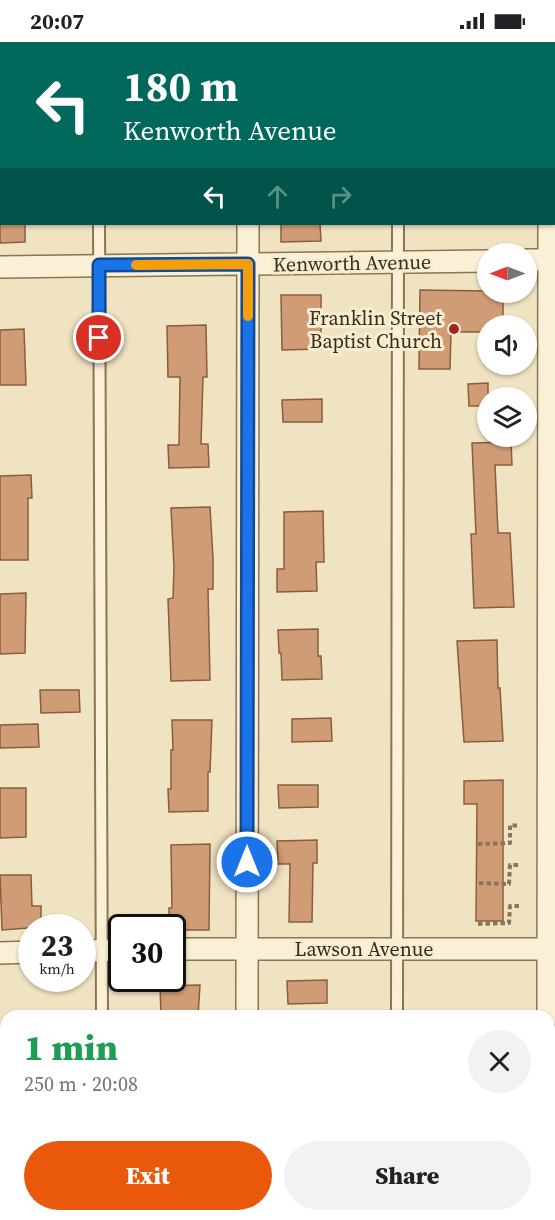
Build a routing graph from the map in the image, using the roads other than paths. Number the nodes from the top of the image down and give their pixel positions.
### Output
1 (99, 225) edge
2 (248, 225) edge
3 (398, 225) edge
4 (549, 225) edge
5 (552, 260) edge
6 (477, 261) edge
7 (398, 262) junction
8 (248, 264) junction
9 (99, 265) junction
10 (0, 267) edge
11 (247, 948) junction
12 (397, 948) junction
13 (186, 949) edge
14 (552, 949) edge
15 (102, 950) edge
16 (18, 952) edge
17 (0, 953) edge
18 (102, 1010) edge
19 (247, 1010) edge
20 (398, 1010) edge
21 (548, 1010) edge

1 - 9 lane
2 - 8 street
3 - 7 lane
4 - 5 street
5 - 14 street
6 - 7 street, Kenworth Avenue
7 - 8 street, Kenworth Avenue
7 - 12 lane
8 - 9 street, Kenworth Avenue
8 - 11 street
9 - 10 street, Kenworth Avenue
9 - 15 lane
11 - 12 street, Lawson Avenue
11 - 13 street, Lawson Avenue
11 - 19 street
12 - 14 street, Lawson Avenue
12 - 20 lane
14 - 21 street
15 - 18 lane
16 - 17 street

